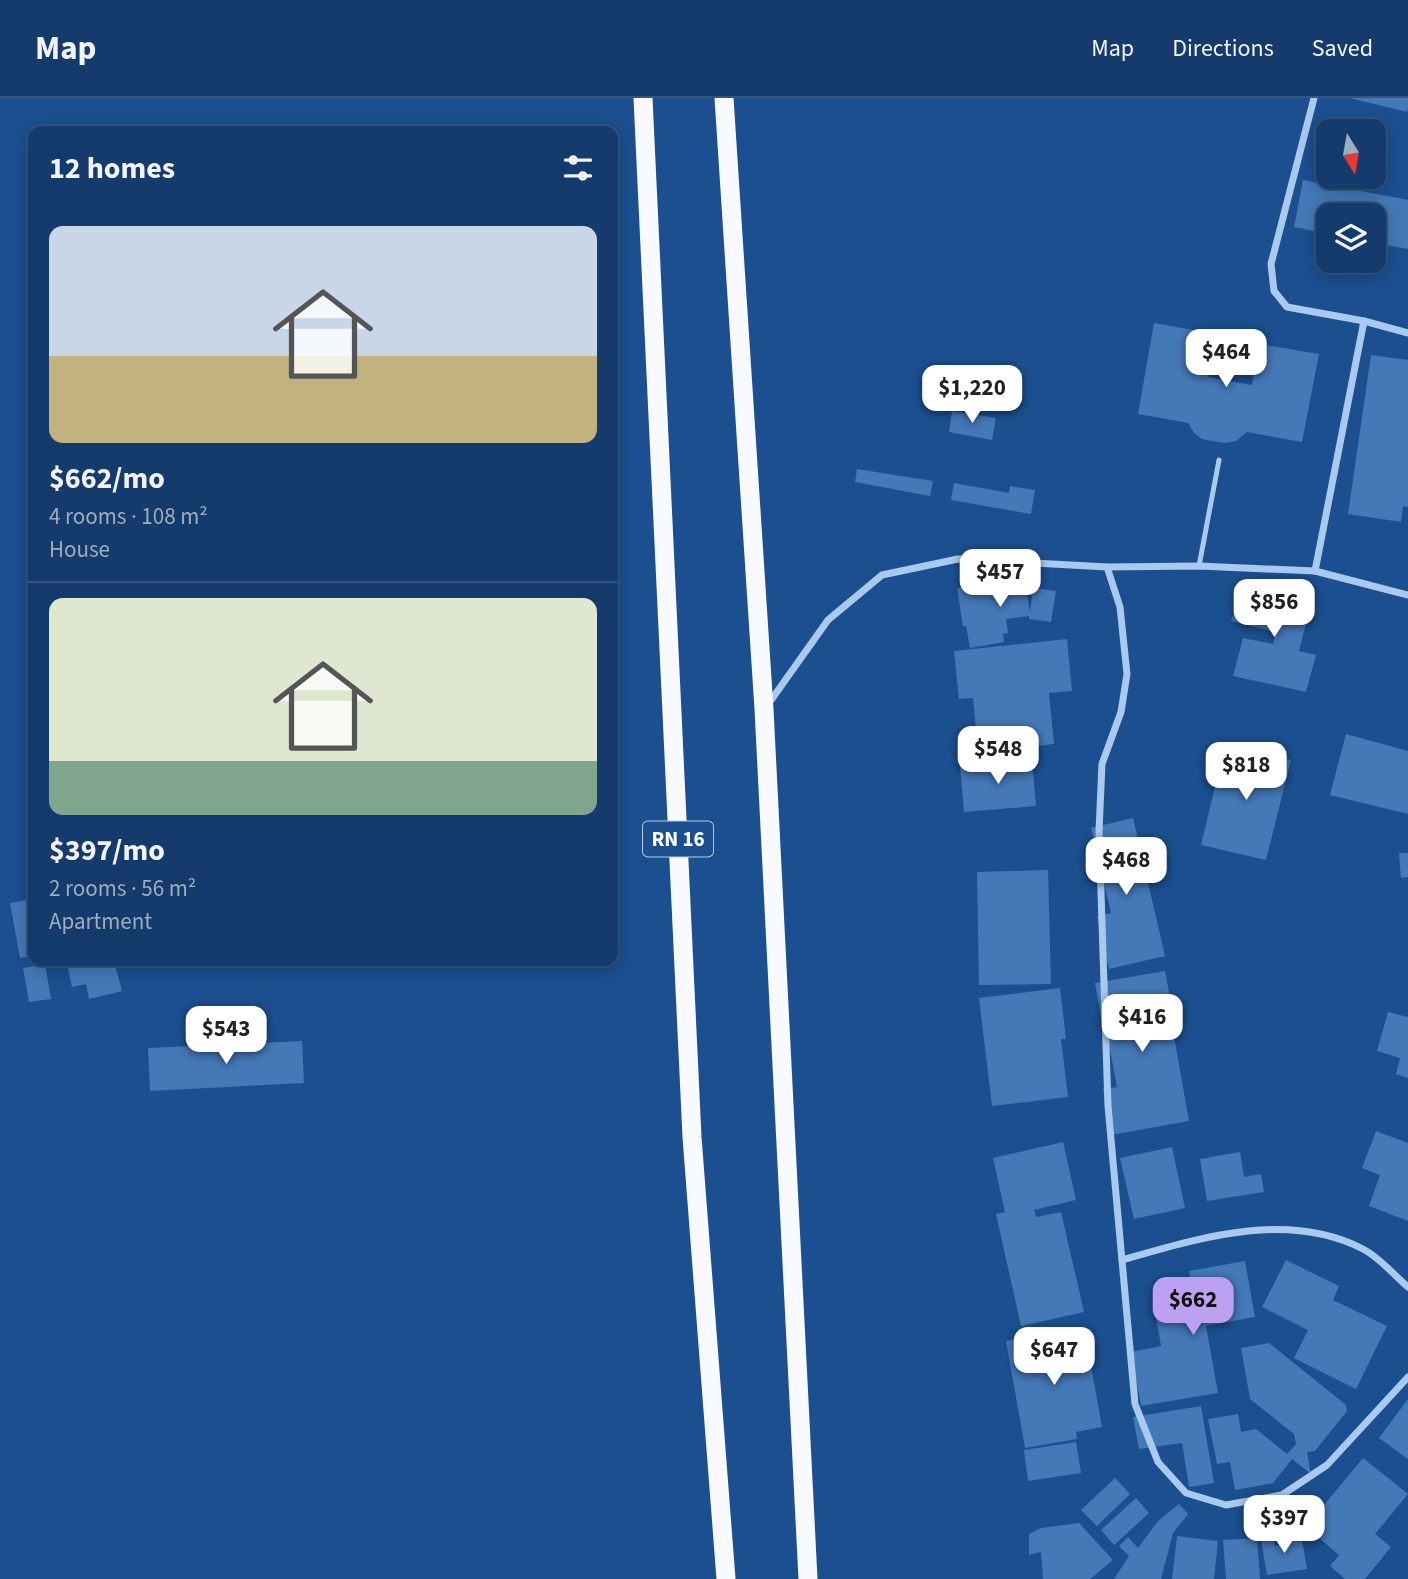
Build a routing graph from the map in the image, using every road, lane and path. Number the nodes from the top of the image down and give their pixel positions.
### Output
1 (643, 98) edge
2 (724, 98) edge
3 (1314, 98) edge
4 (1364, 321) junction
5 (1408, 333) edge
6 (1219, 460) dead end
7 (1107, 566) junction
8 (1199, 566) junction
9 (1315, 571) junction
10 (1408, 595) edge
11 (764, 709) junction
12 (1122, 1260) junction
13 (1408, 1287) edge
14 (1408, 1377) edge
15 (726, 1579) edge
16 (808, 1579) edge

1 - 15 highway, RN 16
2 - 11 highway
3 - 4 street
4 - 5 street
4 - 9 street
6 - 8 lane
7 - 8 street
7 - 11 street
7 - 12 street
8 - 9 street
9 - 10 street
11 - 16 highway
12 - 13 street
12 - 14 street

